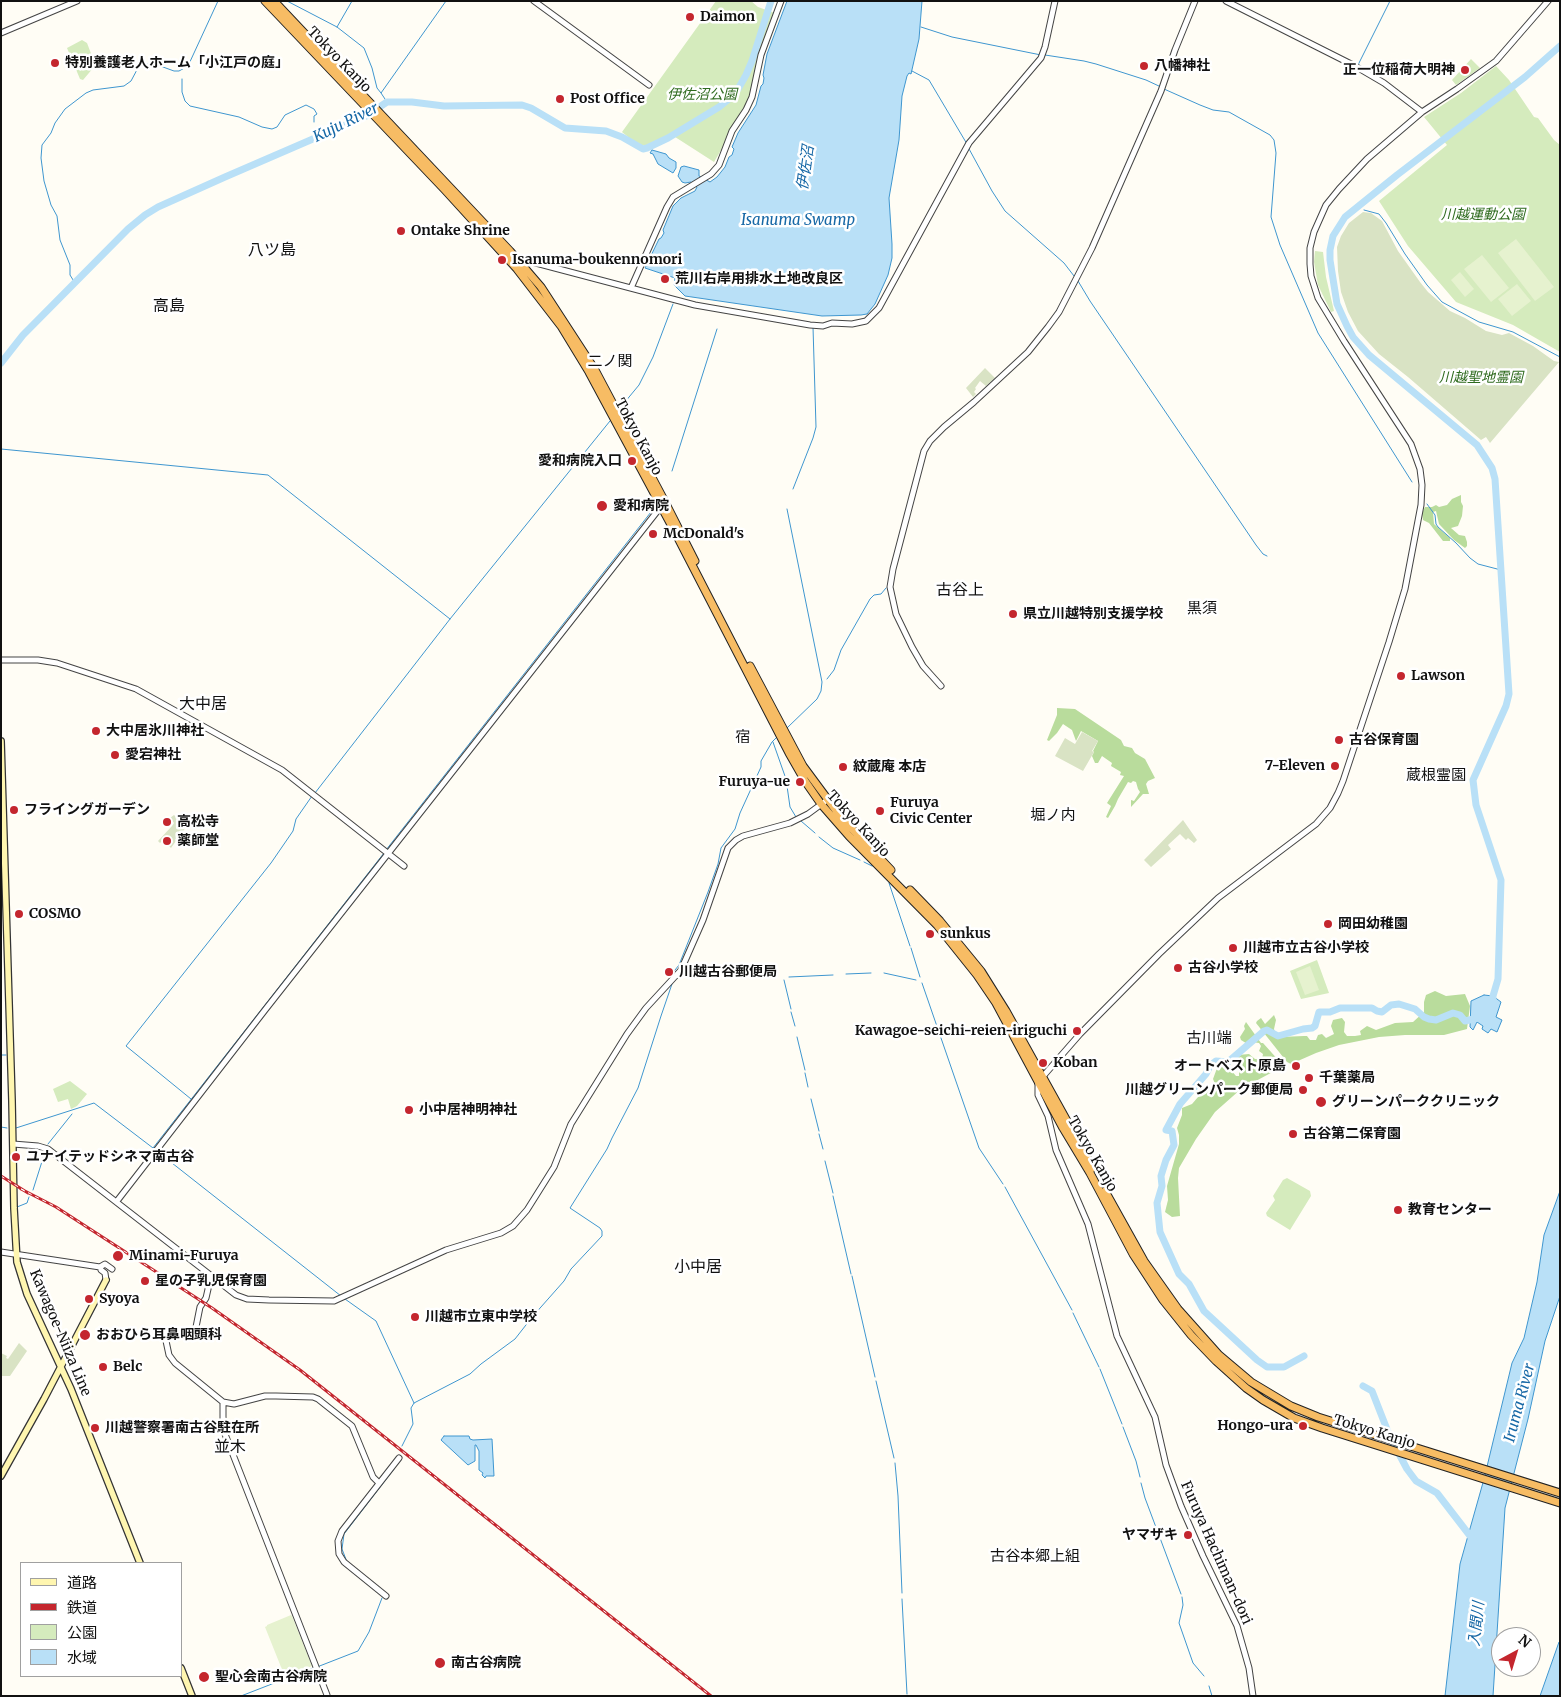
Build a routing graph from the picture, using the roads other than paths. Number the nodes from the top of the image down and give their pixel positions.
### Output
1 (77, 1) edge
2 (265, 1) edge
3 (274, 1) edge
4 (534, 1) edge
5 (781, 1) edge
6 (1055, 1) edge
7 (1195, 1) edge
8 (1226, 1) edge
9 (1548, 1) edge
10 (1, 33) edge
11 (649, 85) dead end
12 (371, 107) junction
13 (1422, 112) junction
14 (519, 266) junction
15 (631, 288) junction
16 (663, 504) junction
17 (1, 660) edge
18 (942, 686) dead end
19 (1, 741) edge
20 (824, 802) junction
21 (3, 849) edge
22 (388, 853) junction
23 (404, 866) dead end
24 (1040, 1080) junction
25 (13, 1144) junction
26 (117, 1201) junction
27 (1, 1252) edge
28 (16, 1255) junction
29 (100, 1267) junction
30 (211, 1276) junction
31 (106, 1277) junction
32 (1156, 1284) junction
33 (194, 1337) dead end
34 (166, 1341) dead end
35 (61, 1367) junction
36 (223, 1402) junction
37 (399, 1458) dead end
38 (1, 1476) edge
39 (379, 1483) junction
40 (1560, 1493) edge
41 (1560, 1503) edge
42 (140, 1562) edge
43 (386, 1596) dead end
44 (182, 1671) edge
45 (327, 1695) edge
46 (192, 1696) edge
47 (1253, 1696) edge

1 - 10 street
2 - 12 highway, Tokyo Kanjo
3 - 12 highway, Tokyo Kanjo
4 - 11 street
5 - 15 street
6 - 15 street
7 - 18 street
8 - 13 street
9 - 13 street
12 - 14 highway, Tokyo Kanjo
12 - 14 highway, Tokyo Kanjo
13 - 24 street
14 - 15 street
14 - 16 highway, Tokyo Kanjo
16 - 20 highway, Tokyo Kanjo
16 - 22 street
17 - 22 street
19 - 21 main road, Kawagoe-Niiza Line
20 - 24 highway, Tokyo Kanjo
20 - 30 street
21 - 25 main road, Kawagoe-Niiza Line
22 - 23 street
22 - 26 street
24 - 32 highway, Tokyo Kanjo
24 - 47 street, Furuya Hachiman-dori
25 - 26 street
25 - 28 main road, Kawagoe-Niiza Line
26 - 30 street
27 - 28 street
28 - 29 street
28 - 35 main road, Kawagoe-Niiza Line
29 - 31 street
29 - 31 street
30 - 33 street
31 - 35 main road
32 - 40 highway, Tokyo Kanjo
32 - 41 highway, Tokyo Kanjo
34 - 36 street
35 - 38 main road
35 - 42 main road, Kawagoe-Niiza Line
36 - 39 street
36 - 45 street
37 - 39 street
39 - 43 street
44 - 46 main road

